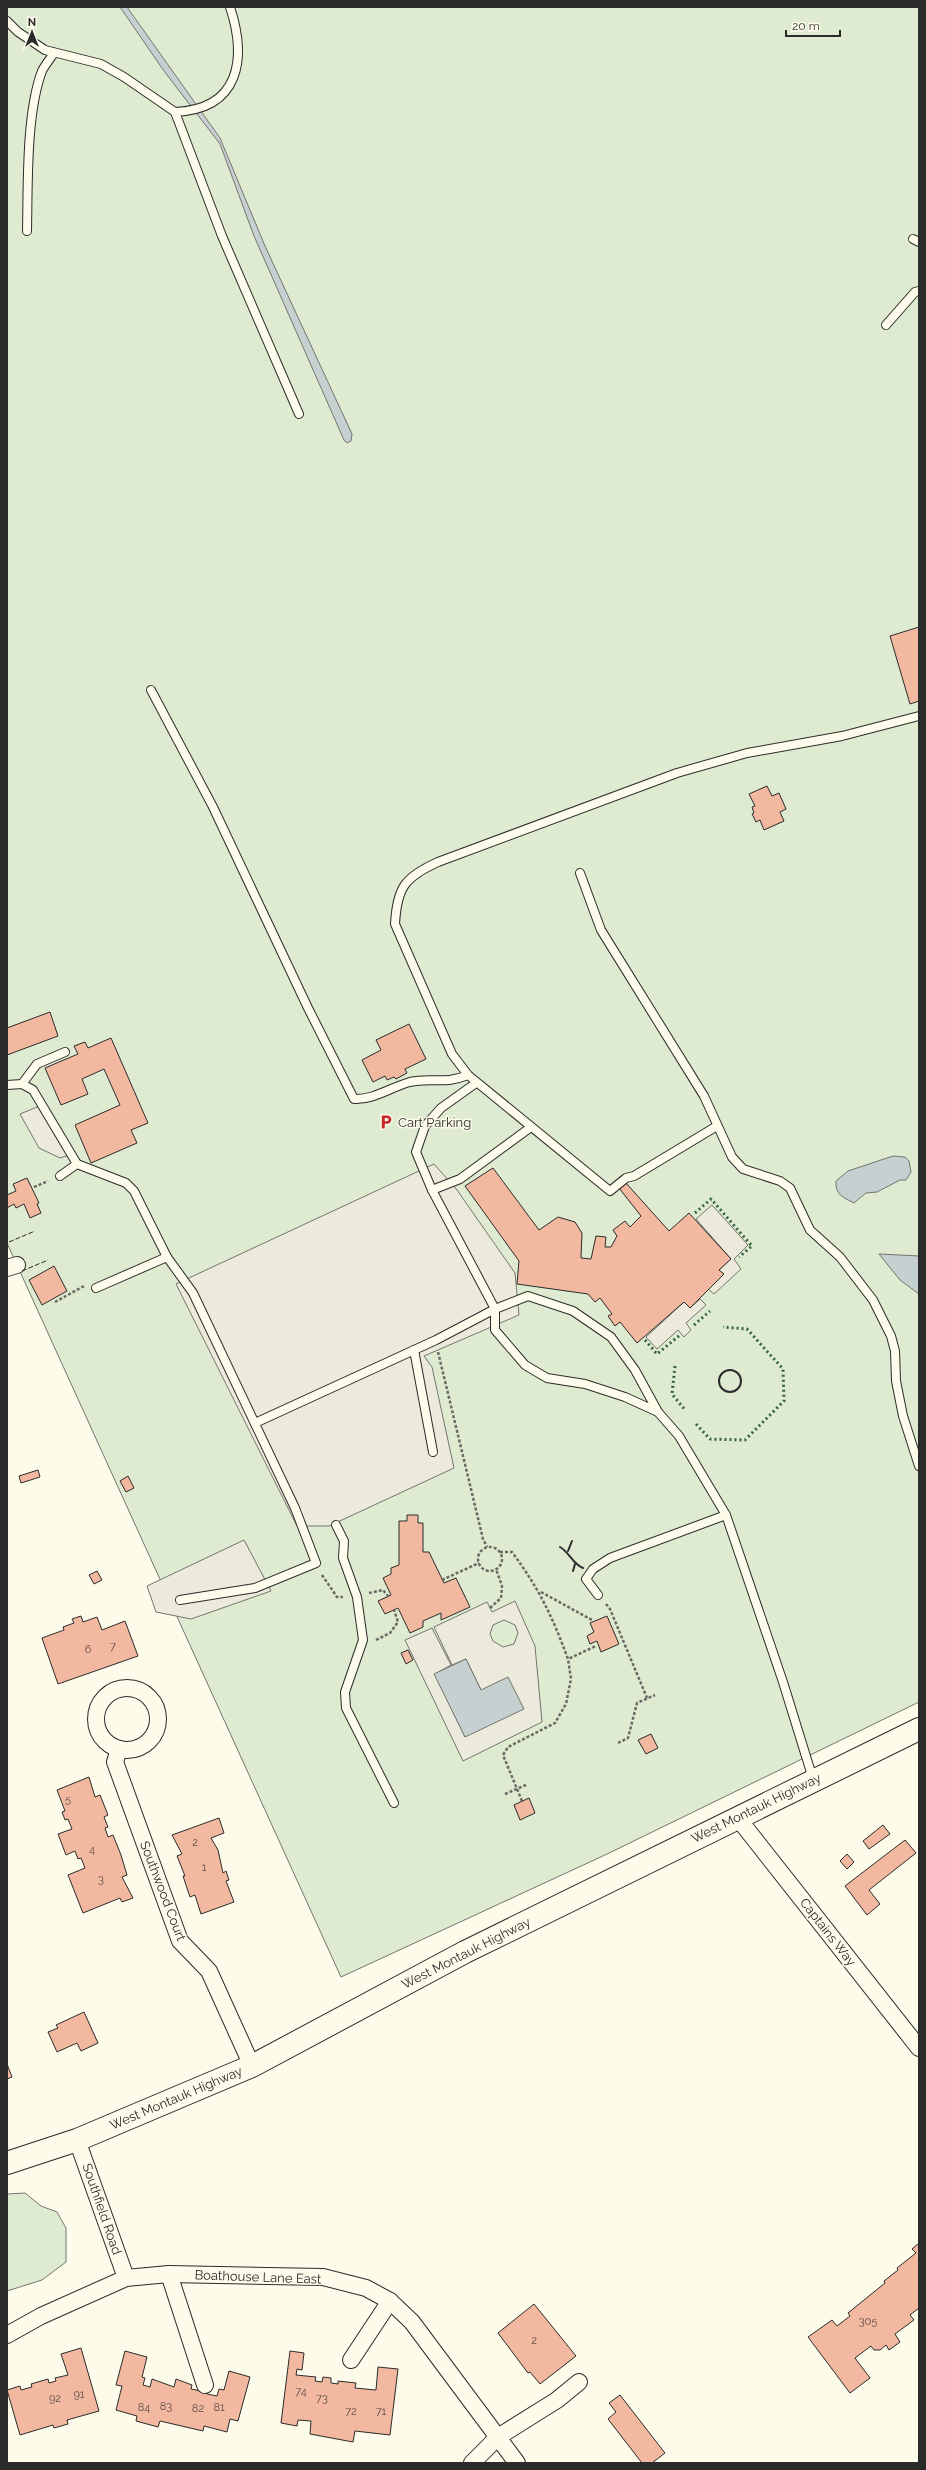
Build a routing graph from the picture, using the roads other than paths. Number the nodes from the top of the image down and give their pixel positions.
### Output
1 (230, 7) edge
2 (7, 21) edge
3 (54, 53) junction
4 (175, 112) junction
5 (27, 231) dead end
6 (919, 291) edge
7 (886, 325) dead end
8 (299, 414) dead end
9 (151, 690) dead end
10 (919, 716) edge
11 (580, 873) dead end
12 (66, 1052) dead end
13 (468, 1075) junction
14 (476, 1083) junction
15 (22, 1084) junction
16 (7, 1085) edge
17 (717, 1126) junction
18 (531, 1127) junction
19 (77, 1164) junction
20 (60, 1176) dead end
21 (432, 1190) junction
22 (167, 1257) junction
23 (96, 1288) road end
24 (495, 1308) junction
25 (414, 1350) junction
26 (658, 1412) junction
27 (255, 1423) junction
28 (433, 1452) dead end
29 (919, 1466) edge
30 (726, 1515) junction
31 (336, 1525) dead end
32 (598, 1595) road end
33 (180, 1600) dead end
34 (919, 1729) edge
35 (119, 1749) dead end
36 (813, 1780) junction
37 (394, 1804) dead end
38 (736, 1817) junction
39 (919, 2048) edge
40 (252, 2066) junction
41 (77, 2140) junction
42 (7, 2163) edge
43 (169, 2274) junction
44 (126, 2278) junction
45 (390, 2301) junction
46 (7, 2335) edge
47 (351, 2360) dead end
48 (579, 2382) dead end
49 (205, 2386) dead end
50 (498, 2437) junction
51 (472, 2463) edge
52 (518, 2463) edge

1 - 4 lane
2 - 3 lane
3 - 4 lane
3 - 5 lane
4 - 8 lane
6 - 7 lane
9 - 13 lane
10 - 13 lane
11 - 17 lane
12 - 15 lane
13 - 14 lane
14 - 18 lane
14 - 21 lane
15 - 16 lane
15 - 19 lane
17 - 18 lane
17 - 29 lane
18 - 21 lane
19 - 20 lane
19 - 22 lane
21 - 24 lane
22 - 23 lane
22 - 27 lane
24 - 25 lane
24 - 26 lane
24 - 26 lane
25 - 27 lane
25 - 28 lane
26 - 30 lane
27 - 33 lane
30 - 32 lane
30 - 36 lane
31 - 37 lane
34 - 36 main road, West Montauk Highway
35 - 40 street, Southwood Court
36 - 38 main road, West Montauk Highway
38 - 39 street, Captains Way
38 - 40 main road, West Montauk Highway
40 - 41 main road, West Montauk Highway
41 - 42 main road, West Montauk Highway
41 - 44 street, Southfield Road
43 - 44 street, Boathouse Lane East
43 - 45 street, Boathouse Lane East
43 - 49 street
44 - 46 street, Boathouse Lane East
45 - 47 street
45 - 50 street, Boathouse Lane East
48 - 50 street
50 - 51 street
50 - 52 street, Boathouse Lane East

